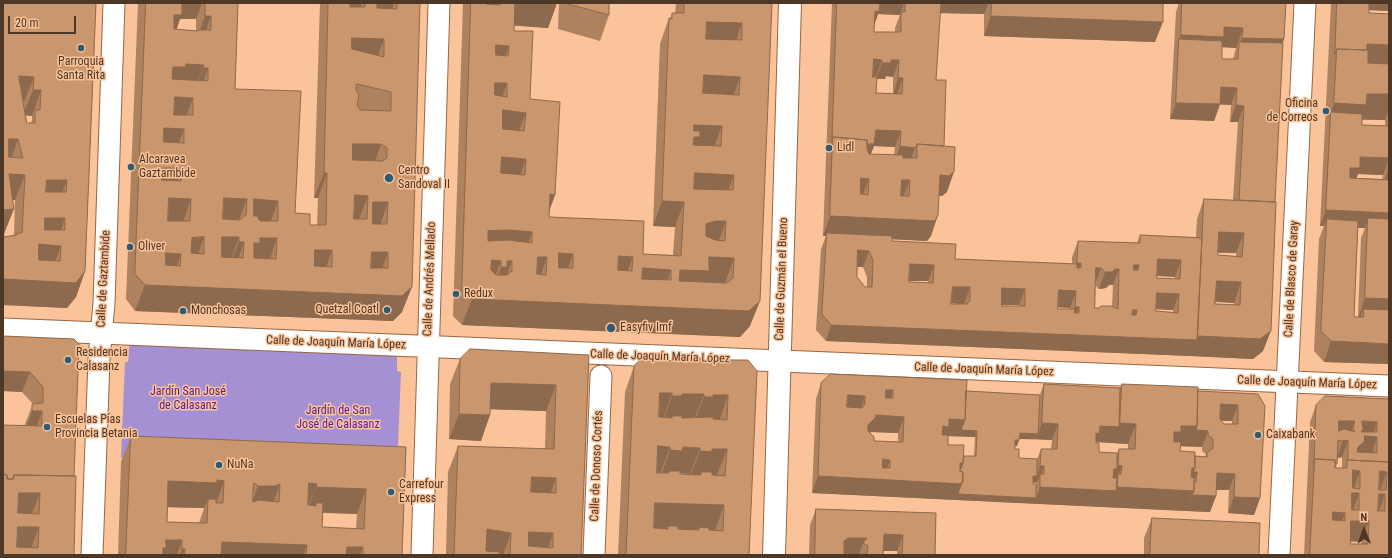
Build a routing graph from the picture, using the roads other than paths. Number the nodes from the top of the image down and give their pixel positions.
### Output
1 (114, 3) edge
2 (439, 3) edge
3 (790, 3) edge
4 (1305, 3) edge
5 (3, 329) edge
6 (101, 333) junction
7 (428, 347) junction
8 (780, 362) junction
9 (601, 376) dead end
10 (1287, 383) junction
11 (1389, 386) edge
12 (92, 555) edge
13 (422, 555) edge
14 (594, 555) edge
15 (774, 555) edge
16 (1279, 555) edge

1 - 6 street, Calle de Gaztambide
2 - 7 street, Calle de Andrés Mellado
3 - 8 street, Calle de Guzmán el Bueno
4 - 10 street, Calle de Blasco de Garay
5 - 6 street, Calle de Joaquín María López
6 - 7 street, Calle de Joaquín María López
6 - 12 street, Calle de Gaztambide
7 - 8 street, Calle de Joaquín María López
7 - 13 street, Calle de Andrés Mellado
8 - 10 street, Calle de Joaquín María López
8 - 15 street, Calle de Guzmán el Bueno
9 - 14 street, Calle de Donoso Cortés
10 - 11 street, Calle de Joaquín María López
10 - 16 street, Calle de Blasco de Garay

